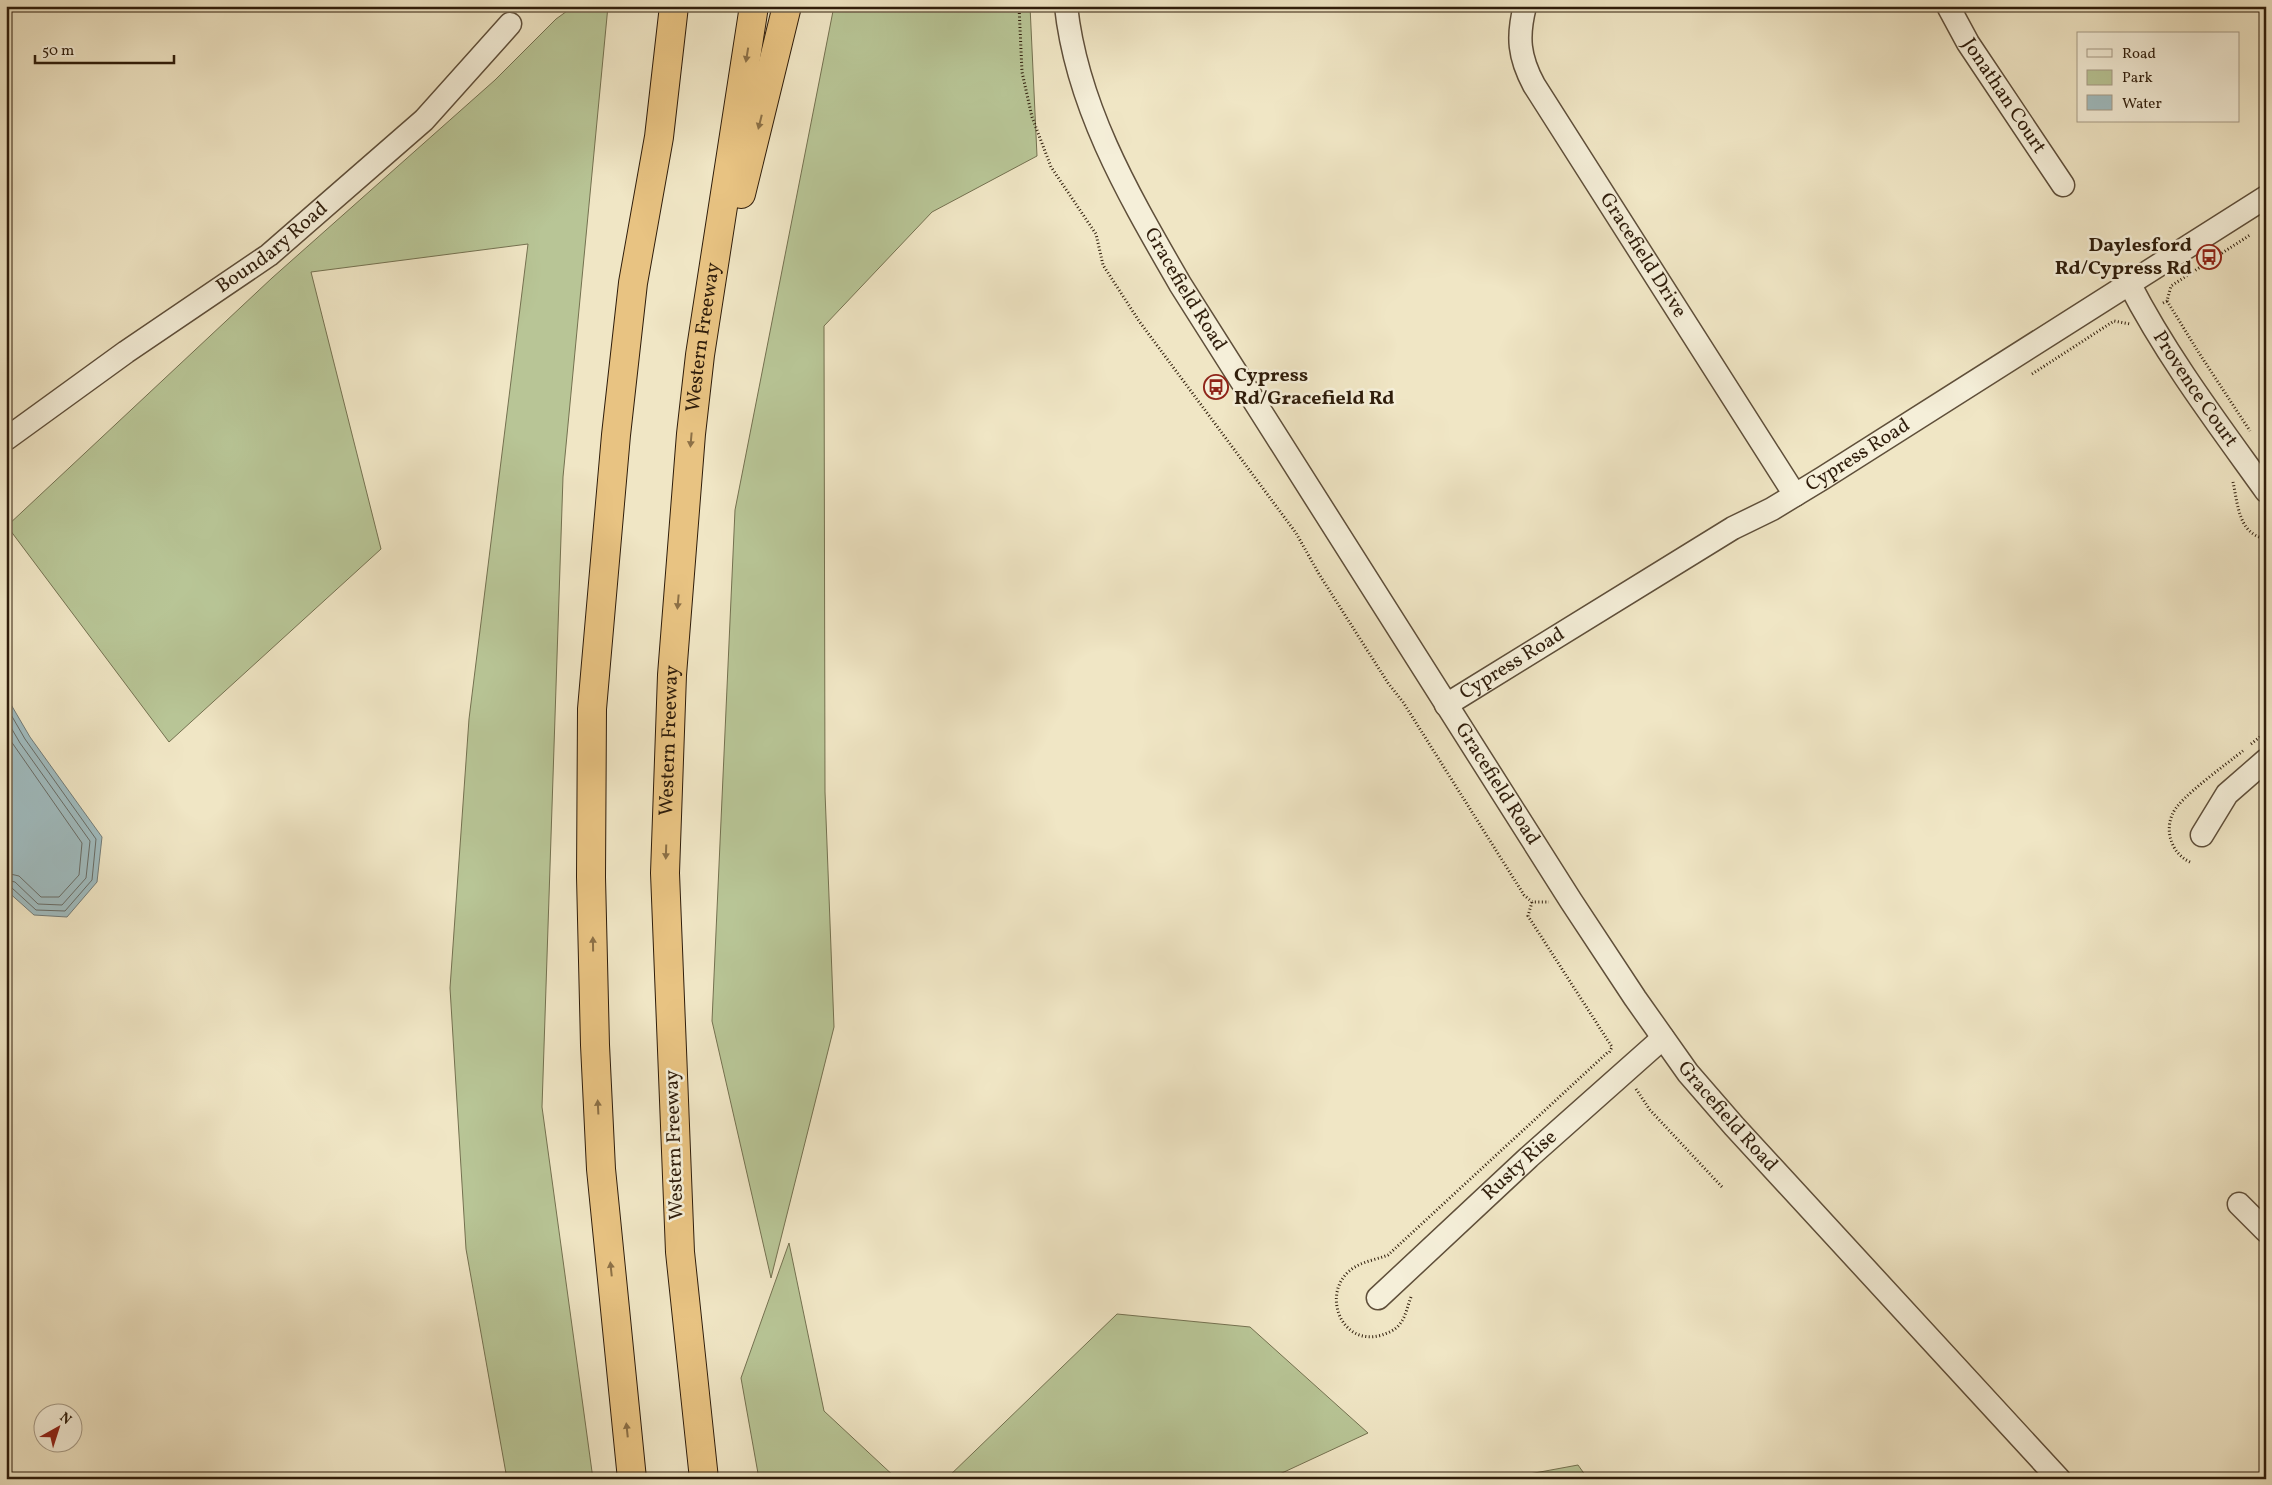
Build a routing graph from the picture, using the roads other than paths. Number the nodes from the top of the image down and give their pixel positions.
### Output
1 (661, 6) edge
2 (674, 6) edge
3 (754, 6) edge
4 (788, 6) edge
5 (1066, 6) edge
6 (1525, 6) edge
7 (1948, 6) edge
8 (510, 24) dead end
9 (659, 137) junction
10 (2063, 186) dead end
11 (2266, 197) edge
12 (2129, 283) junction
13 (700, 355) junction
14 (6, 439) edge
15 (2266, 491) edge
16 (1795, 495) junction
17 (1446, 705) junction
18 (2266, 760) edge
19 (2202, 835) dead end
20 (1663, 1038) junction
21 (2240, 1204) dead end
22 (2266, 1231) edge
23 (1378, 1298) dead end
24 (632, 1479) edge
25 (704, 1479) edge
26 (2059, 1479) edge

1 - 9 highway
2 - 9 highway
3 -> 13 highway, Western Freeway
4 -> 13 highway
5 - 17 street, Gracefield Road
6 - 16 street, Gracefield Drive
7 - 10 street, Jonathan Court
8 - 14 street, Boundary Road
24 -> 9 highway
11 - 12 street, Cypress Road
12 - 15 street, Provence Court
12 - 16 street, Cypress Road
13 -> 25 highway, Western Freeway
16 - 17 street, Cypress Road
17 - 20 street, Gracefield Road
18 - 19 street
20 - 23 street, Rusty Rise
20 - 26 street, Gracefield Road
21 - 22 street

